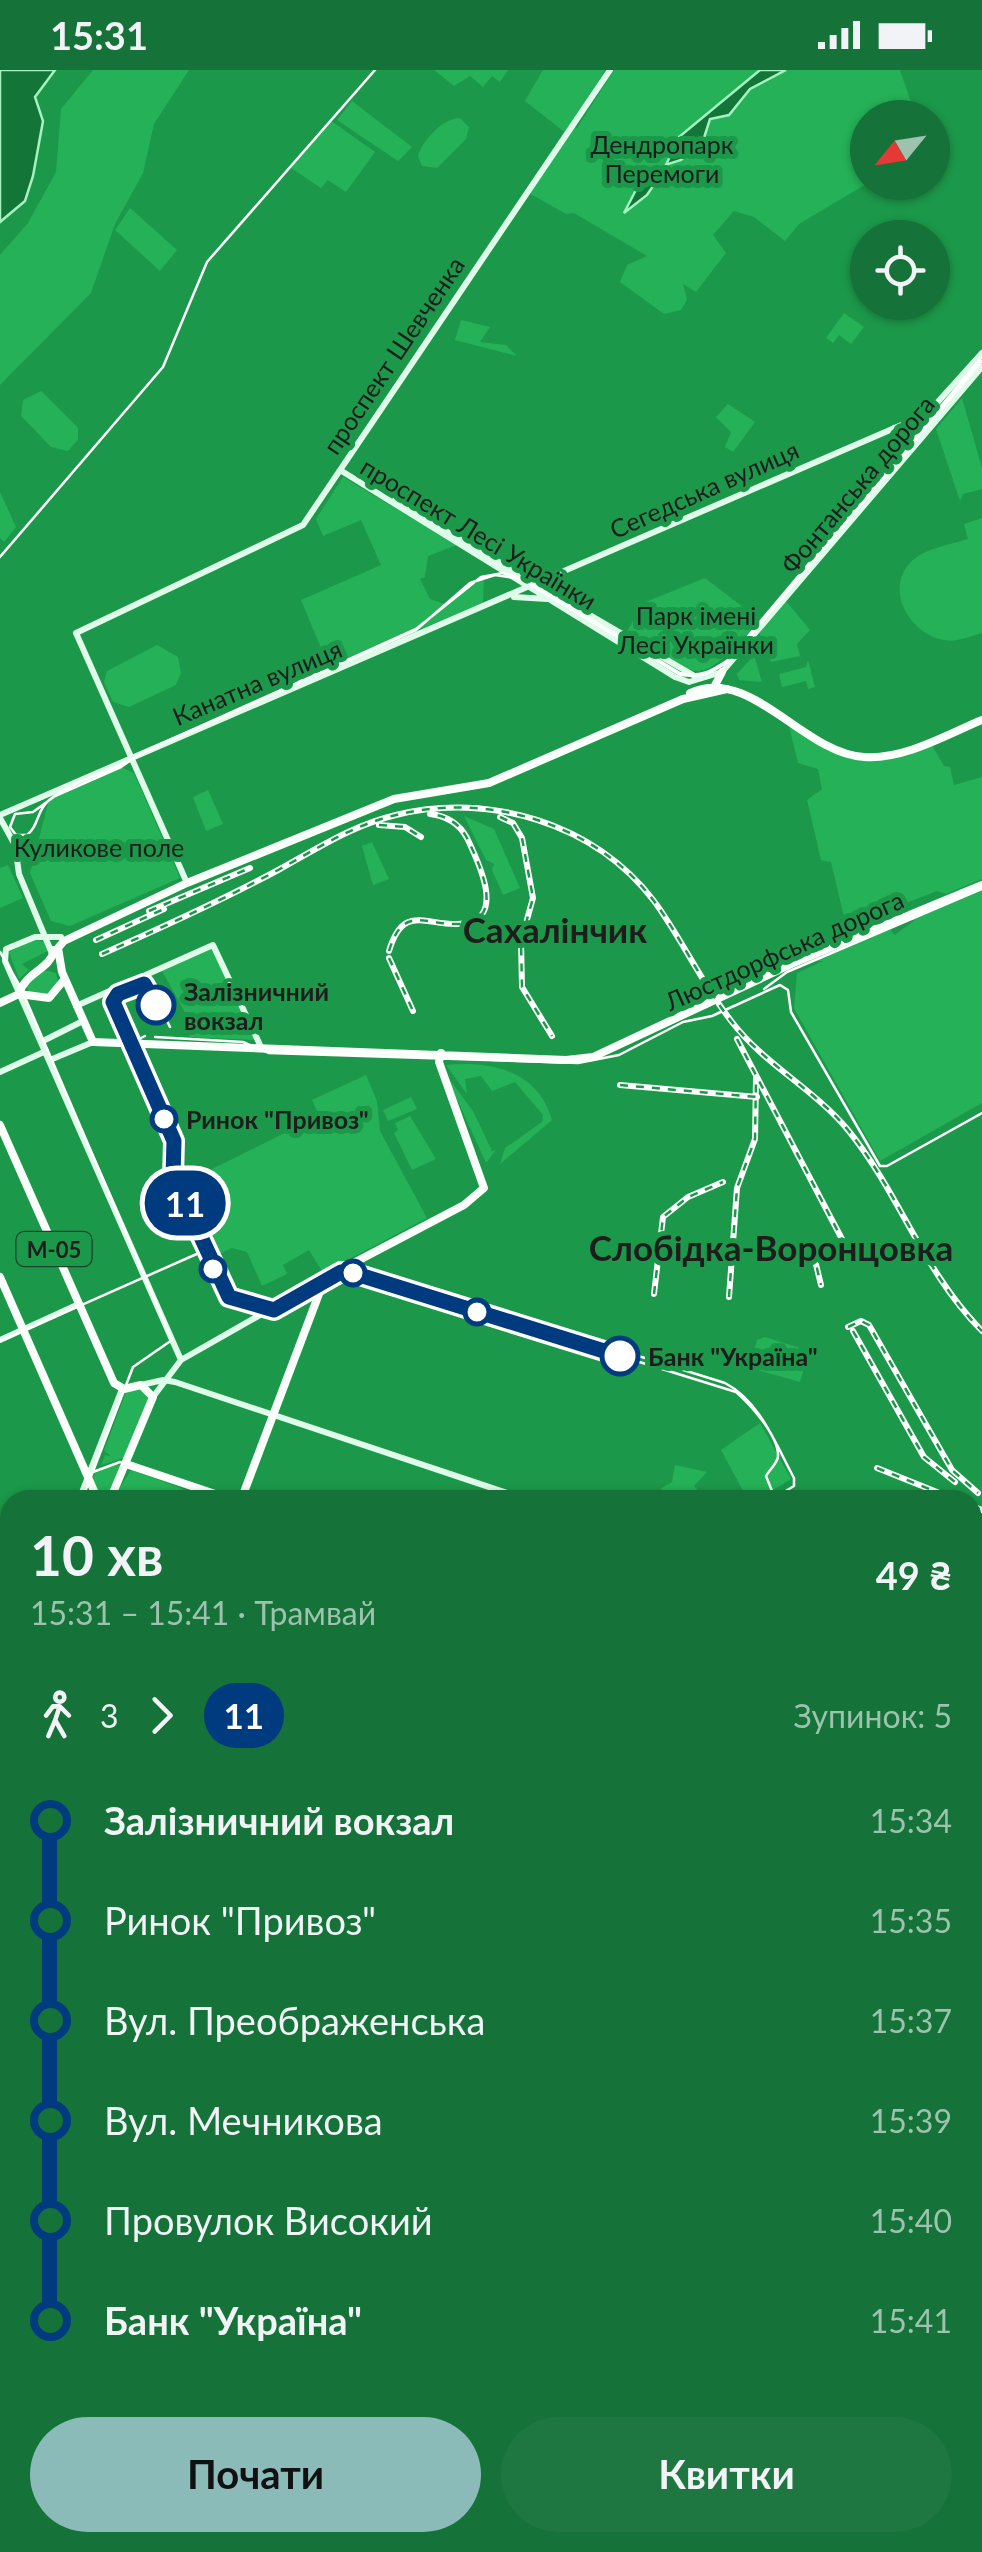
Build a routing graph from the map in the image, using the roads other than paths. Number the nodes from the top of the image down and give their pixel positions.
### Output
1 (610, 70) edge
2 (982, 353) edge
3 (982, 366) edge
4 (927, 414) joint
5 (910, 421) junction
6 (894, 428) junction
7 (908, 433) junction
8 (918, 441) junction
9 (340, 470) junction
10 (534, 586) junction
11 (508, 597) junction
12 (550, 599) junction
13 (685, 677) junction
14 (702, 679) junction
15 (719, 684) junction
16 (685, 697) junction
17 (982, 720) edge
18 (132, 759) junction
19 (0, 817) edge
20 (187, 883) junction
21 (982, 886) edge
22 (44, 926) junction
23 (35, 937) junction
24 (56, 939) junction
25 (45, 966) junction
26 (63, 975) junction
27 (19, 994) junction
28 (0, 1003) edge
29 (76, 1006) junction
30 (84, 1021) junction
31 (41, 1042) junction
32 (93, 1042) junction
33 (261, 1047) junction
34 (46, 1051) junction
35 (434, 1052) junction
36 (50, 1060) junction
37 (0, 1072) edge
38 (0, 1125) edge
39 (463, 1132) junction
40 (0, 1277) edge
41 (326, 1278) junction
42 (80, 1304) junction
43 (23, 1330) junction
44 (0, 1340) edge
45 (179, 1363) junction
46 (163, 1380) junction
47 (176, 1382) junction
48 (141, 1385) junction
49 (122, 1389) junction
50 (153, 1397) junction
51 (272, 1416) junction
52 (126, 1464) junction
53 (88, 1477) junction
54 (83, 1490) edge
55 (94, 1490) edge
56 (115, 1490) edge
57 (203, 1490) edge
58 (245, 1490) edge
59 (498, 1490) edge

1 - 9 main road, проспект Шевченка
2 - 4 main road, Фонтанська дорога
3 - 8 main road, Фонтанська дорога
4 - 5 main road, Сегедська вулиця
5 - 6 main road, Сегедська вулиця
5 - 7 main road
6 - 7 main road
6 - 10 main road, Сегедська вулиця
7 - 8 main road
8 - 15 main road, Фонтанська дорога
9 - 10 main road, проспект Лесі Українки
9 - 18 main road, проспект Шевченка
10 - 11 main road, Канатна вулиця
10 - 12 main road, проспект Лесі Українки
10 - 13 main road, проспект Лесі Українки
11 - 12 main road
11 - 18 main road, Канатна вулиця
12 - 13 main road, проспект Лесі Українки
13 - 14 main road
13 - 16 main road
14 - 15 main road
14 - 15 main road
15 - 16 main road
15 - 17 main road
16 - 20 main road
18 - 19 main road, Канатна вулиця
18 - 20 main road
19 - 22 main road
20 - 24 main road
21 - 35 main road, Люстдорфська дорога
22 - 23 main road
22 - 24 main road
23 - 24 main road
23 - 27 main road
24 - 25 main road
24 - 26 main road
25 - 26 main road
25 - 27 main road
26 - 27 main road
26 - 29 main road
27 - 28 main road
27 - 31 main road
29 - 30 main road
29 - 33 main road
30 - 31 main road
30 - 32 main road
31 - 34 main road
32 - 33 main road, Люстдорфська дорога
32 - 36 main road
33 - 35 main road, Люстдорфська дорога
34 - 36 main road
34 - 37 main road
35 - 39 main road
35 - 39 main road
36 - 45 main road
38 - 42 main road, М-05
39 - 41 main road
40 - 43 main road
41 - 45 main road
41 - 51 main road
42 - 43 main road
42 - 49 main road, М-05
43 - 44 main road
43 - 53 main road
45 - 46 main road
45 - 47 main road
46 - 47 main road
46 - 48 main road
46 - 50 main road
47 - 51 main road
48 - 49 main road
48 - 50 main road
49 - 53 main road
50 - 52 main road
51 - 58 main road
51 - 59 main road
52 - 56 main road
52 - 57 main road
53 - 54 main road
53 - 55 main road

